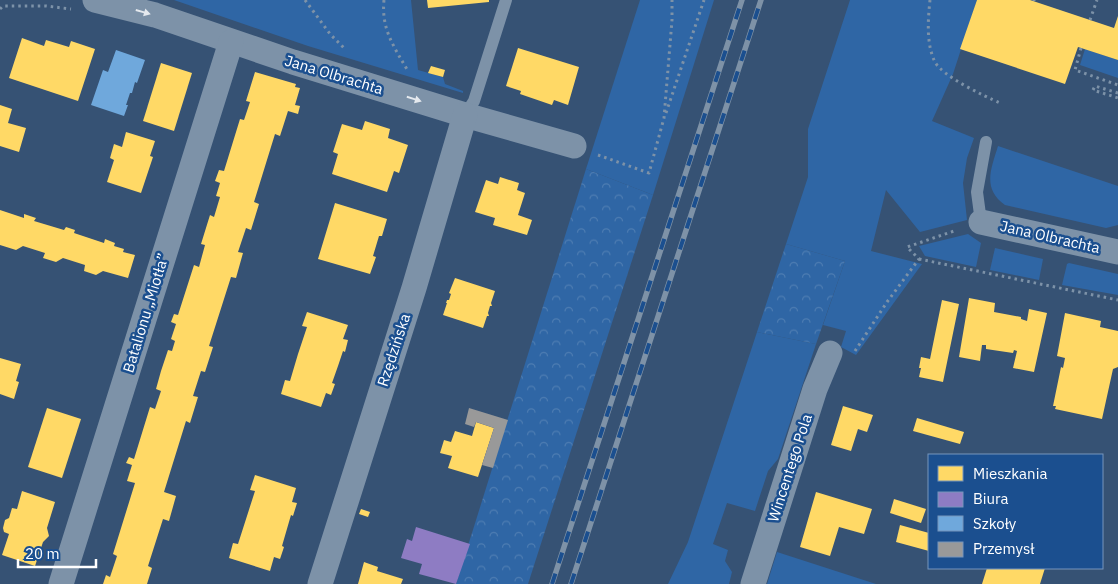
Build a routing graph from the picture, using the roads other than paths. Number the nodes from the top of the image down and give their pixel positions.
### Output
1 (102, 0) edge
2 (506, 0) edge
3 (231, 42) junction
4 (465, 115) junction
5 (986, 142) dead end
6 (574, 146) road end
7 (981, 222) joint
8 (1118, 252) edge
9 (830, 353) road end
10 (61, 584) edge
11 (320, 584) edge
12 (753, 584) edge

1 -> 3 street, Jana Olbrachta
2 - 4 lane
3 -> 4 street, Jana Olbrachta
3 - 10 street, Batalionu „Miotła”
4 - 6 street, Jana Olbrachta
4 - 11 street, Rzędzińska
5 - 7 lane
7 - 8 street, Jana Olbrachta
9 - 12 street, Wincentego Pola

